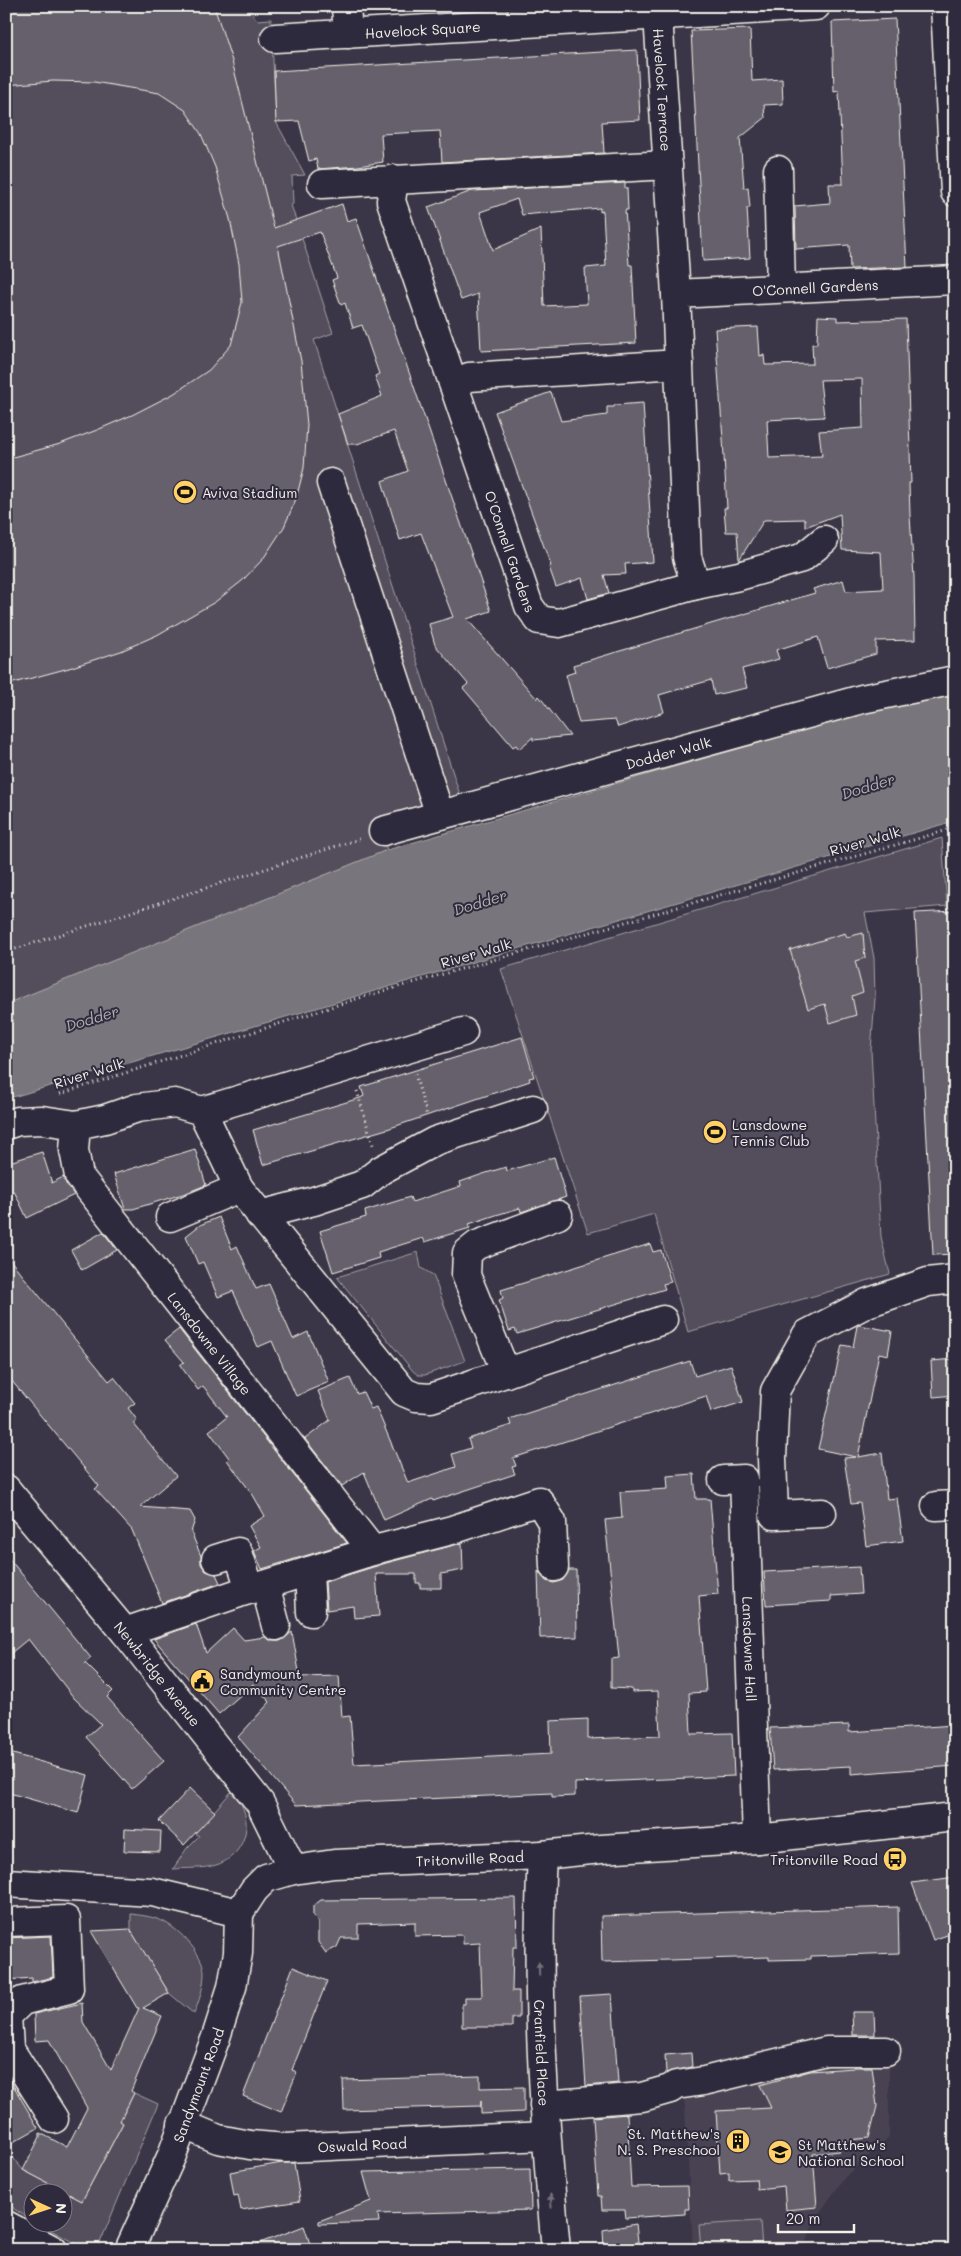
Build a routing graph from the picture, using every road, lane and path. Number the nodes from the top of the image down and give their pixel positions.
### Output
1 (346, 6) edge
2 (816, 6) edge
3 (945, 6) edge
4 (662, 11) edge
5 (555, 14) edge
6 (348, 34) junction
7 (275, 38) dead end
8 (668, 165) junction
9 (778, 170) dead end
10 (394, 179) junction
11 (322, 184) dead end
12 (955, 192) edge
13 (955, 280) edge
14 (781, 288) junction
15 (676, 294) junction
16 (679, 364) junction
17 (453, 383) junction
18 (331, 483) dead end
19 (824, 540) dead end
20 (696, 585) junction
21 (955, 680) edge
22 (440, 815) junction
23 (955, 828) edge
24 (383, 831) joint
25 (6, 952) edge
26 (463, 1032) dead end
27 (408, 1048) junction
28 (349, 1065) junction
29 (51, 1097) dead end
30 (533, 1109) dead end
31 (202, 1110) junction
32 (6, 1125) edge
33 (76, 1125) junction
34 (434, 1140) junction
35 (381, 1170) junction
36 (239, 1188) junction
37 (260, 1215) junction
38 (558, 1215) dead end
39 (170, 1217) dead end
40 (955, 1279) edge
41 (664, 1320) dead end
42 (506, 1373) junction
43 (723, 1480) dead end
44 (6, 1489) edge
45 (822, 1513) dead end
46 (373, 1551) junction
47 (216, 1559) dead end
48 (554, 1567) dead end
49 (308, 1571) junction
50 (258, 1587) junction
51 (311, 1612) dead end
52 (276, 1626) dead end
53 (125, 1632) junction
54 (955, 1817) edge
55 (757, 1839) junction
56 (542, 1855) junction
57 (293, 1870) junction
58 (13, 1883) edge
59 (239, 1913) junction
60 (14, 1921) edge
61 (886, 2051) dead end
62 (544, 2105) junction
63 (54, 2119) dead end
64 (182, 2124) junction
65 (546, 2136) junction
66 (6, 2225) edge
67 (135, 2247) edge
68 (53, 2250) edge
69 (556, 2250) edge

1 - 6 street, Havelock Square
2 - 4 street, Havelock Square
3 - 12 street
4 - 5 street, Havelock Square
4 - 8 street, Havelock Terrace
5 - 6 street, Havelock Square
6 - 7 street, Havelock Square
8 - 10 street
8 - 15 street
9 - 14 street
10 - 11 street
10 - 17 street, O'Connell Gardens
13 - 14 street, O'Connell Gardens
14 - 15 street, O'Connell Gardens
15 - 16 street
16 - 17 street
16 - 20 street
17 - 20 street, O'Connell Gardens
18 - 22 street
19 - 20 street, O'Connell Gardens
21 - 22 street, Dodder Walk
22 - 24 street, Dodder Walk
23 - 29 path, River Walk
24 - 25 path
26 - 27 street
27 - 28 street
27 - 34 path
28 - 31 street
28 - 35 path
30 - 34 street
31 - 33 street
31 - 36 street
32 - 33 street
33 - 46 street, Lansdowne Village
34 - 35 street
35 - 37 street
36 - 37 street
36 - 39 street
37 - 42 street
38 - 42 street
40 - 45 street
41 - 42 street
43 - 55 street, Lansdowne Hall
44 - 53 street, Newbridge Avenue
46 - 48 street
46 - 49 street
47 - 50 street
49 - 50 street
49 - 51 street
50 - 52 street
50 - 53 street
53 - 57 street, Newbridge Avenue
54 - 55 street, Tritonville Road
55 - 56 street, Tritonville Road
56 - 57 street, Tritonville Road
62 -> 56 street, Cranfield Place
57 - 59 street, Tritonville Road
58 - 59 street
58 - 60 street
59 - 64 street, Sandymount Road
60 - 63 street
61 - 62 street
62 - 65 street, Cranfield Place
64 - 65 street, Oswald Road
64 - 67 street, Sandymount Road
69 -> 65 street, Cranfield Place
66 - 68 street

